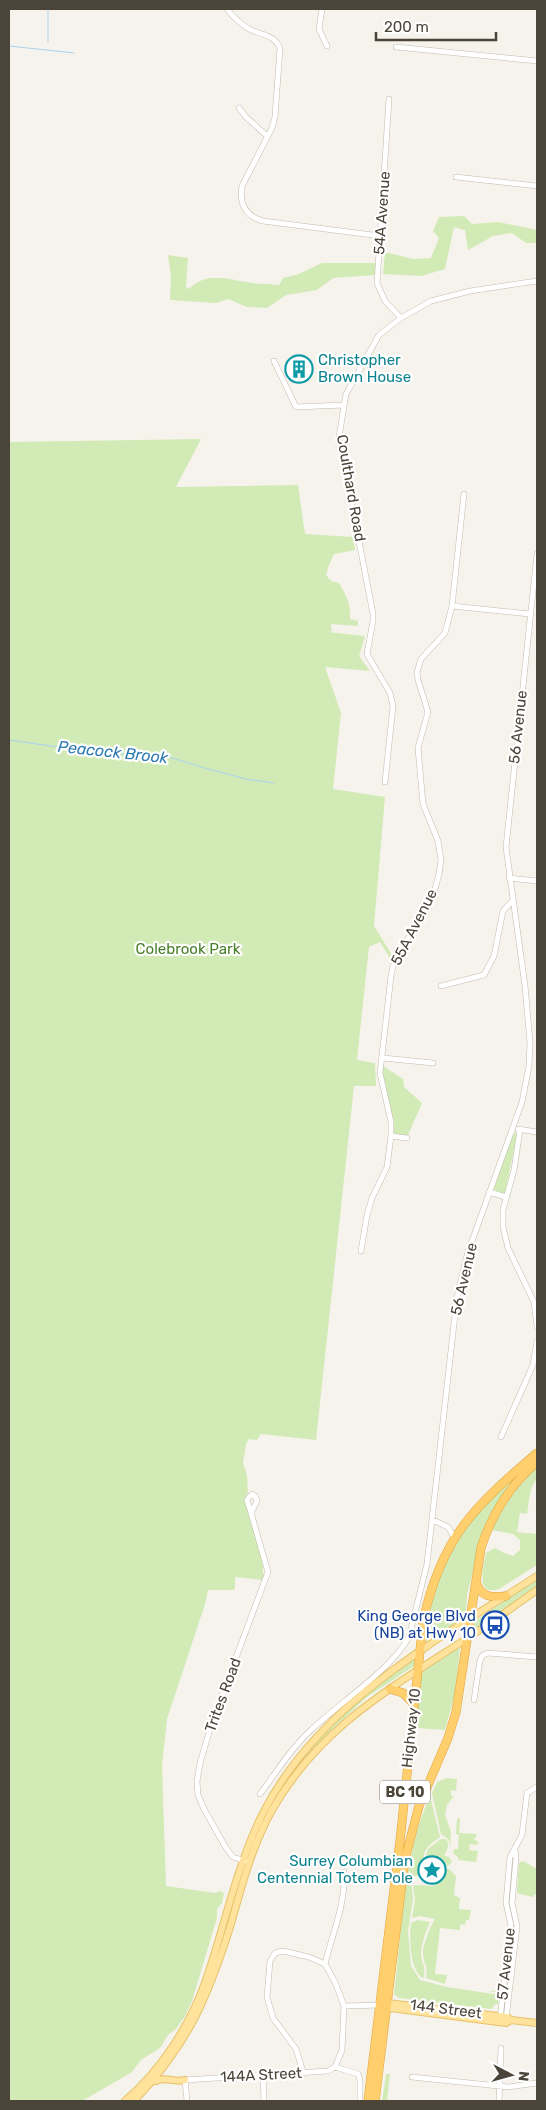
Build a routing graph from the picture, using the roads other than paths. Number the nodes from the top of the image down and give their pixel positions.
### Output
1 (227, 9) edge
2 (322, 9) edge
3 (327, 46) dead end
4 (396, 46) dead end
5 (537, 61) edge
6 (390, 99) dead end
7 (239, 108) dead end
8 (267, 136) junction
9 (456, 177) dead end
10 (537, 186) edge
11 (380, 236) junction
12 (537, 281) edge
13 (401, 318) junction
14 (274, 361) dead end
15 (344, 405) junction
16 (464, 494) dead end
17 (537, 554) edge
18 (452, 606) junction
19 (530, 614) junction
20 (385, 782) dead end
21 (509, 878) junction
22 (537, 881) edge
23 (513, 900) junction
24 (441, 986) dead end
25 (530, 1042) junction
26 (536, 1042) edge
27 (383, 1058) junction
28 (432, 1063) dead end
29 (513, 1128) junction
30 (520, 1130) junction
31 (537, 1132) edge
32 (391, 1136) junction
33 (407, 1138) dead end
34 (489, 1192) junction
35 (506, 1197) junction
36 (361, 1251) dead end
37 (537, 1327) edge
38 (537, 1340) edge
39 (500, 1437) dead end
40 (537, 1453) edge
41 (537, 1462) edge
42 (251, 1513) dead end
43 (433, 1520) junction
44 (452, 1534) junction
45 (475, 1574) junction
46 (537, 1576) edge
47 (537, 1590) edge
48 (506, 1596) junction
49 (470, 1619) junction
50 (467, 1638) junction
51 (419, 1652) junction
52 (537, 1657) edge
53 (417, 1670) junction
54 (390, 1689) junction
55 (474, 1700) dead end
56 (414, 1704) junction
57 (306, 1735) junction
58 (313, 1742) junction
59 (537, 1787) edge
60 (260, 1794) dead end
61 (245, 1862) junction
62 (344, 1872) dead end
63 (325, 1964) junction
64 (344, 2006) junction
65 (384, 2006) junction
66 (505, 2019) junction
67 (537, 2023) edge
68 (501, 2048) dead end
69 (169, 2063) junction
70 (335, 2067) junction
71 (303, 2072) junction
72 (263, 2075) junction
73 (412, 2077) dead end
74 (185, 2080) junction
75 (152, 2083) junction
76 (537, 2083) edge
77 (500, 2087) junction
78 (126, 2101) edge
79 (134, 2101) edge
80 (187, 2101) edge
81 (264, 2101) edge
82 (360, 2101) edge
83 (368, 2101) edge
84 (375, 2101) edge
85 (498, 2101) edge

1 - 8 street
2 - 3 street
4 - 5 street
6 - 11 street, 54A Avenue
7 - 8 street
8 - 11 street
9 - 10 street
11 - 13 street, 54A Avenue
12 - 13 street, Coulthard Road
13 - 15 street, Coulthard Road
14 - 15 street
15 - 20 street, Coulthard Road
16 - 18 street, 55A Avenue
17 - 19 street, 56 Avenue
18 - 19 street
18 - 27 street, 55A Avenue
19 - 21 street, 56 Avenue
21 - 22 street
21 - 23 street, 56 Avenue
23 - 24 street
23 - 25 street, 56 Avenue
25 - 26 street
25 - 29 street, 56 Avenue
27 - 28 street
27 - 32 street, 55A Avenue
29 - 30 street
29 - 34 street, 56 Avenue
30 - 31 street
30 - 35 street
32 - 33 street
32 - 36 street, 55A Avenue
34 - 35 street
34 - 43 street, 56 Avenue
35 - 37 street
38 - 39 street
40 - 44 highway, Highway 10 / BC 10
41 - 45 highway, Highway 10 / BC 10
42 - 61 street, Trites Road
43 - 44 street
43 - 57 street, 56 Avenue
44 - 51 highway, Highway 10 / BC 10
45 - 48 highway
45 - 49 highway, Highway 10 / BC 10
46 - 48 main road
47 - 50 main road
48 - 49 main road
49 - 50 highway, Highway 10 / BC 10
49 - 51 main road
50 - 53 main road
50 - 65 highway, Highway 10 / BC 10
51 - 53 highway, Highway 10 / BC 10
51 - 58 main road
52 - 55 street
53 - 54 main road
53 - 56 highway, Highway 10 / BC 10
54 - 56 highway
54 - 61 main road
56 - 65 highway, Highway 10 / BC 10
57 - 58 street
57 - 60 street, 56 Avenue
58 - 61 main road
59 - 66 street, 57 Avenue
61 - 69 main road
61 - 78 main road
62 - 63 street
63 - 64 street
63 - 71 street
64 - 65 street, 144 Street
64 - 70 street
65 - 66 main road, 144 Street
65 - 83 highway, Highway 10 / BC 10
65 - 84 highway, Highway 10 / BC 10
66 - 67 main road, 144 Street
68 - 77 street
69 - 74 main road
69 - 75 main road
70 - 71 street, 144A Street
70 - 82 street
71 - 72 street, 144A Street
72 - 74 street, 144A Street
72 - 81 street
73 - 77 street
74 - 75 main road
74 - 80 street
75 - 79 main road
76 - 77 street
77 - 85 street

